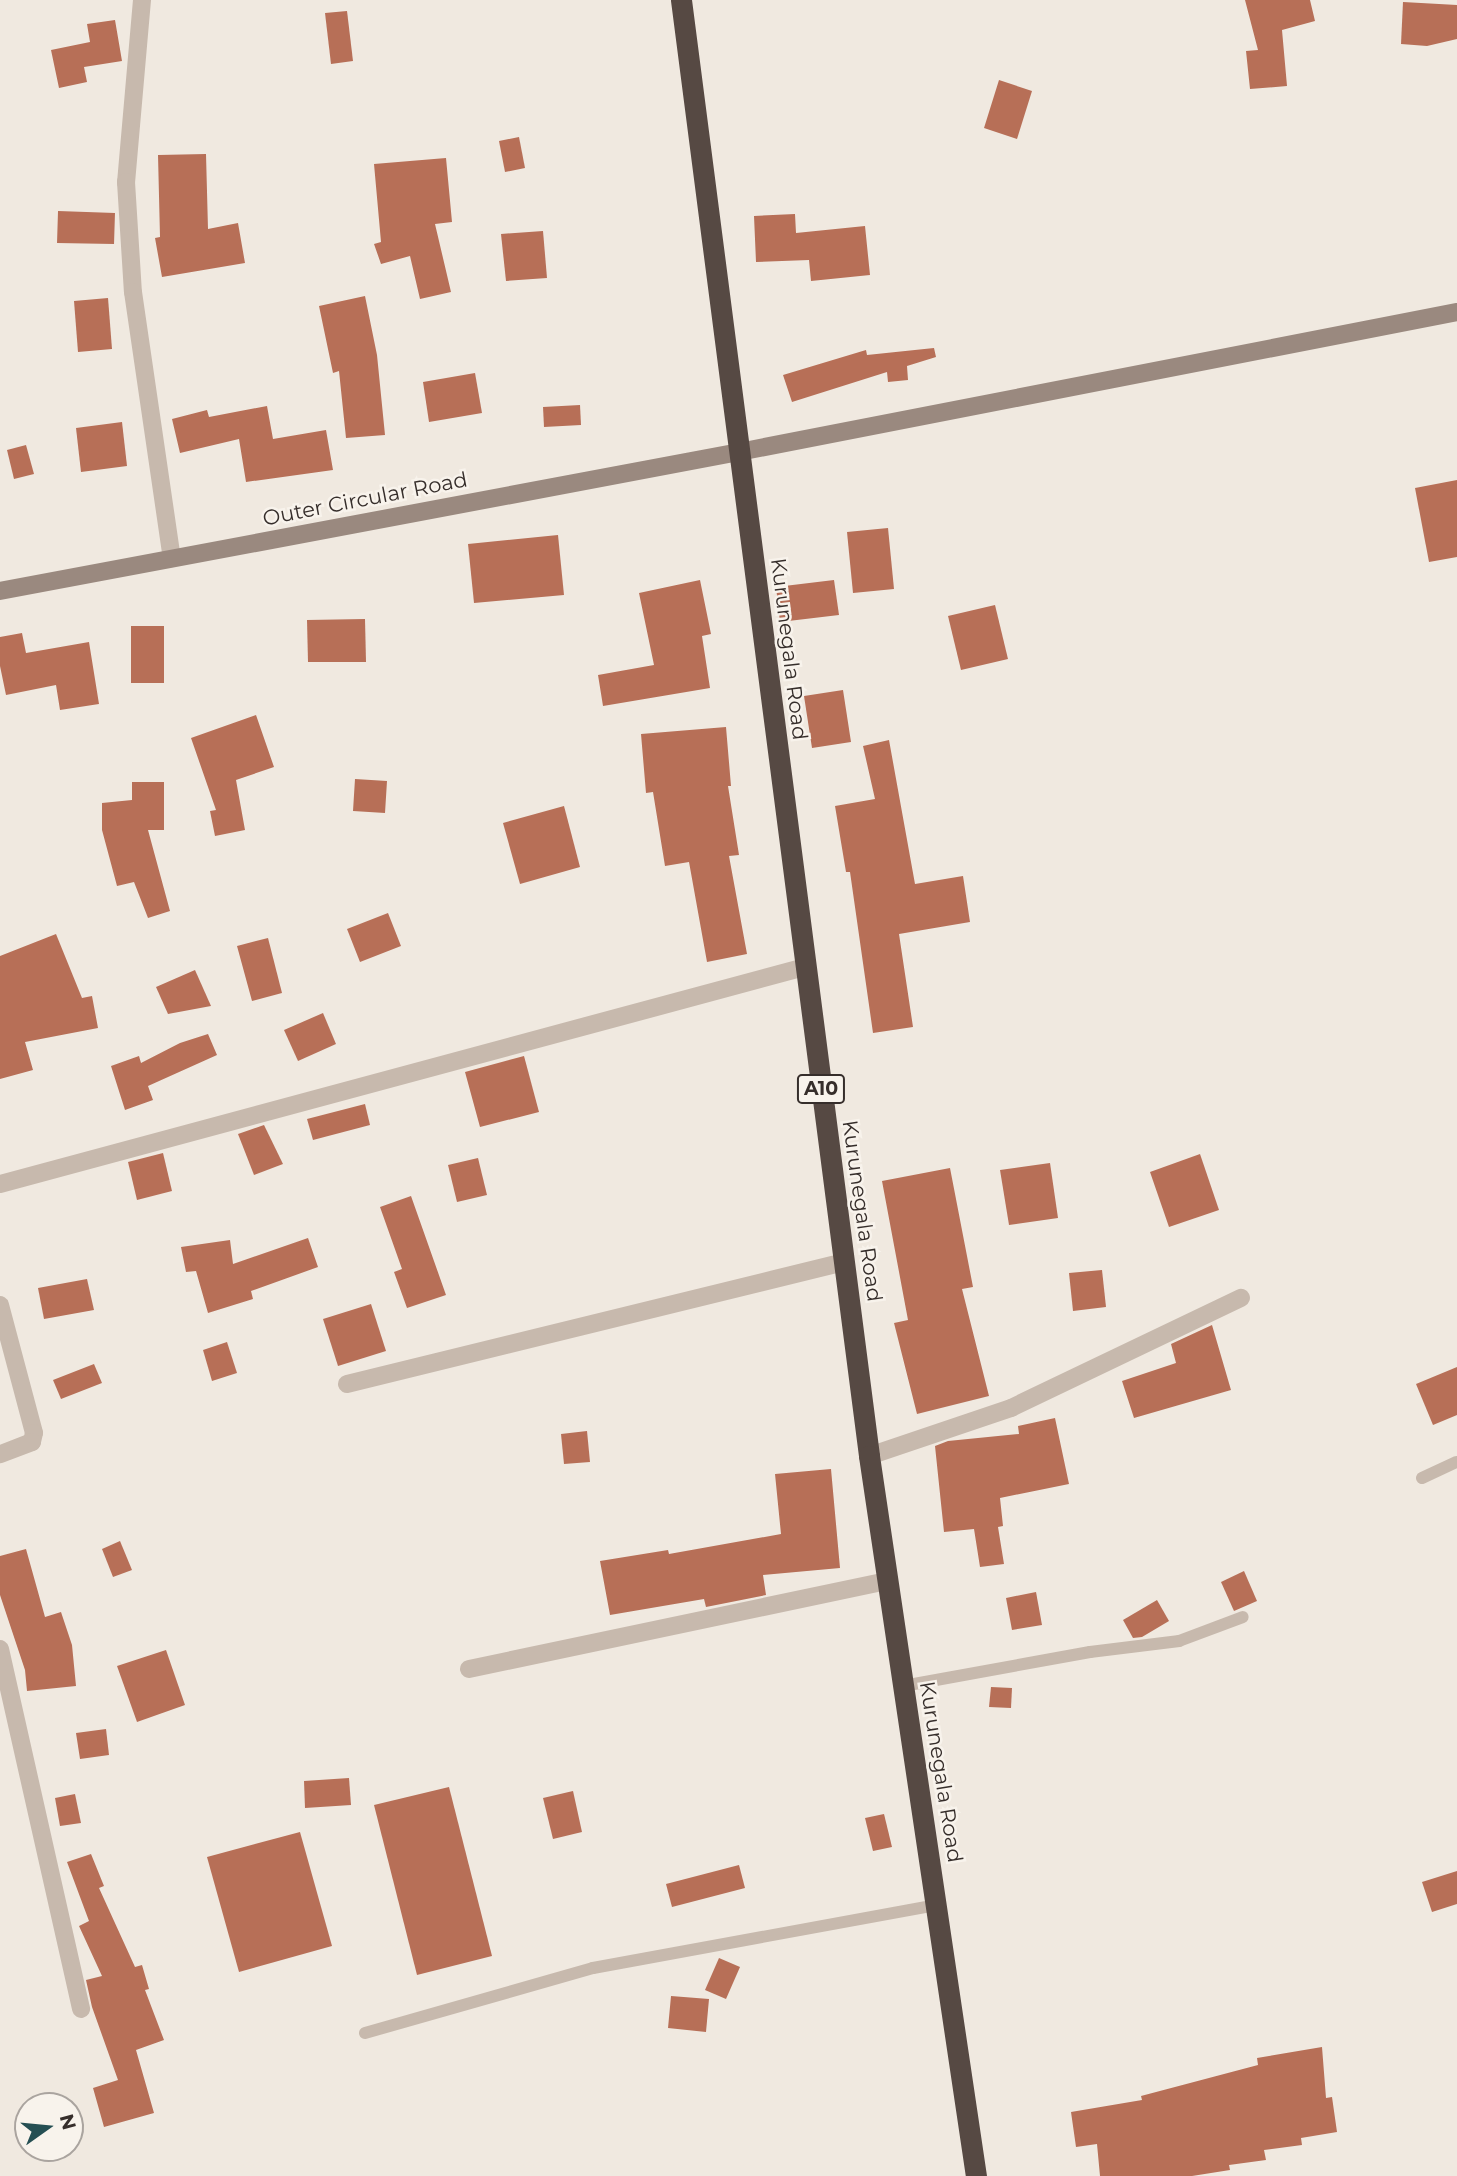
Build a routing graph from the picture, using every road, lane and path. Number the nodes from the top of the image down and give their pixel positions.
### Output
1 (142, 0) edge
2 (681, 0) edge
3 (1457, 312) edge
4 (739, 452) junction
5 (172, 558) junction
6 (0, 591) edge
7 (805, 967) junction
8 (0, 1184) edge
9 (844, 1262) junction
10 (1241, 1298) dead end
11 (0, 1305) edge
12 (347, 1384) dead end
13 (0, 1454) edge
14 (869, 1456) junction
15 (1457, 1462) edge
16 (1422, 1478) dead end
17 (887, 1581) junction
18 (1243, 1617) dead end
19 (0, 1650) edge
20 (469, 1669) dead end
21 (903, 1686) junction
22 (936, 1905) junction
23 (81, 2009) dead end
24 (365, 2033) dead end
25 (976, 2176) edge

1 - 5 street
2 - 4 highway, Kurunegala Road / A10
3 - 4 street, Outer Circular Road
4 - 5 street, Outer Circular Road
4 - 7 highway, Kurunegala Road / A10
5 - 6 street, Outer Circular Road
7 - 8 street
7 - 9 highway, Kurunegala Road / A10
9 - 12 street
9 - 14 highway, Kurunegala Road / A10
10 - 14 street
11 - 13 street
14 - 17 highway, Kurunegala Road / A10
15 - 16 lane
17 - 20 street
17 - 21 highway, Kurunegala Road / A10
18 - 21 lane
19 - 23 street
21 - 22 highway, Kurunegala Road / A10
22 - 24 lane
22 - 25 highway, Kurunegala Road / A10

